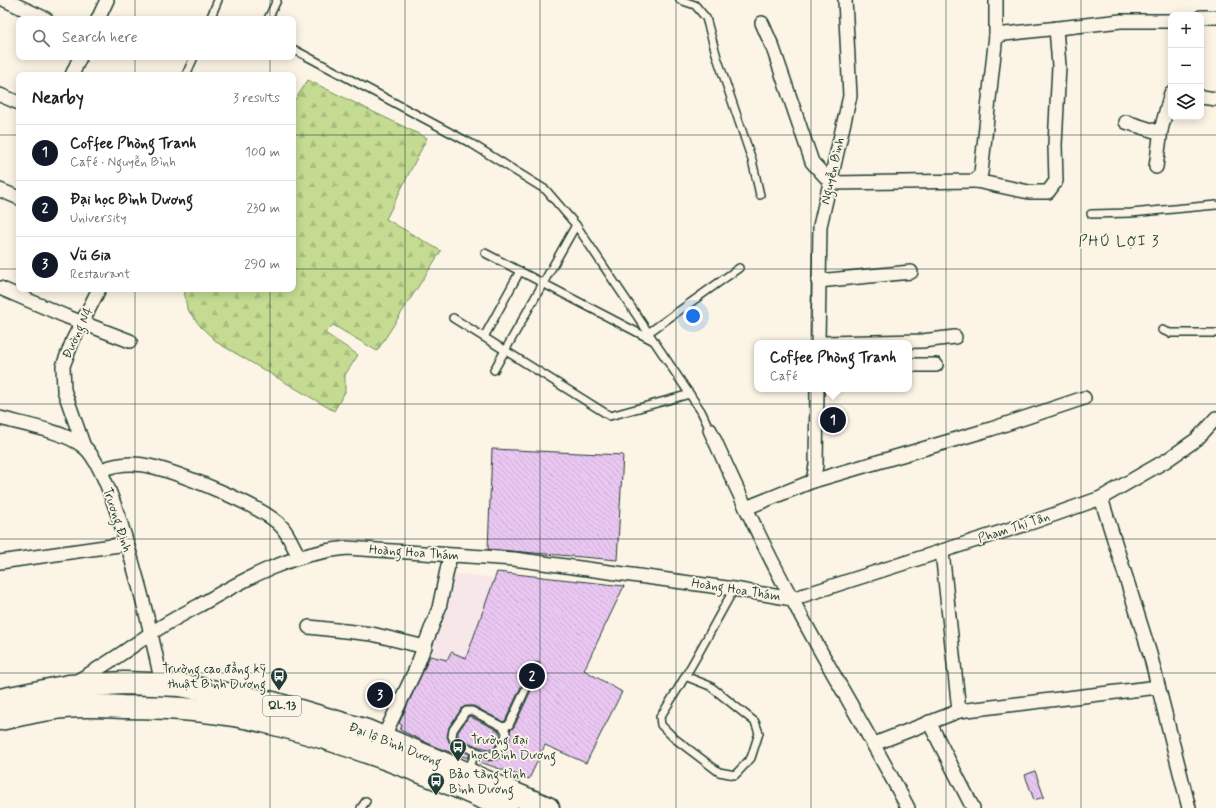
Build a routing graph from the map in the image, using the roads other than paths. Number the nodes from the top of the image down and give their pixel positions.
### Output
1 (5, 0) edge
2 (107, 0) edge
3 (218, 0) edge
4 (277, 0) edge
5 (680, 0) edge
6 (845, 0) edge
7 (996, 0) edge
8 (40, 16) edge
9 (99, 16) edge
10 (211, 16) edge
11 (269, 16) edge
12 (1204, 17) edge
13 (1216, 17) edge
14 (1168, 21) edge
15 (762, 23) dead end
16 (1056, 28) junction
17 (996, 35) junction
18 (296, 51) edge
19 (79, 60) edge
20 (193, 60) edge
21 (73, 72) edge
22 (187, 72) edge
23 (0, 95) edge
24 (1204, 97) edge
25 (1216, 99) edge
26 (16, 102) edge
27 (1168, 104) edge
28 (1126, 122) dead end
29 (1161, 130) junction
30 (1156, 167) dead end
31 (976, 181) junction
32 (831, 183) junction
33 (0, 190) edge
34 (760, 195) dead end
35 (16, 196) edge
36 (1216, 205) edge
37 (1091, 214) dead end
38 (576, 225) junction
39 (485, 253) dead end
40 (739, 268) dead end
41 (520, 271) junction
42 (912, 272) dead end
43 (818, 281) junction
44 (543, 284) junction
45 (0, 288) edge
46 (98, 292) edge
47 (453, 318) dead end
48 (83, 324) junction
49 (1162, 330) dead end
50 (648, 333) junction
51 (1216, 333) edge
52 (484, 337) junction
53 (955, 337) dead end
54 (818, 340) edge
55 (130, 341) dead end
56 (654, 341) junction
57 (912, 341) edge
58 (505, 350) junction
59 (912, 365) edge
60 (936, 365) dead end
61 (494, 370) dead end
62 (817, 392) edge
63 (690, 394) junction
64 (1084, 398) dead end
65 (0, 418) edge
66 (1216, 418) edge
67 (710, 430) joint
68 (84, 447) junction
69 (100, 470) junction
70 (812, 481) junction
71 (1101, 498) junction
72 (746, 508) junction
73 (126, 544) junction
74 (942, 551) junction
75 (299, 556) junction
76 (450, 556) junction
77 (0, 562) edge
78 (734, 589) junction
79 (792, 599) junction
80 (309, 627) dead end
81 (152, 633) junction
82 (425, 647) junction
83 (536, 668) dead end
84 (685, 676) junction
85 (162, 684) junction
86 (69, 686) junction
87 (1158, 687) junction
88 (0, 700) edge
89 (161, 707) junction
90 (959, 711) junction
91 (0, 719) edge
92 (929, 722) junction
93 (503, 727) junction
94 (383, 738) junction
95 (874, 744) junction
96 (474, 751) junction
97 (466, 773) junction
98 (366, 801) dead end
99 (361, 808) edge
100 (506, 808) edge
101 (548, 808) edge
102 (908, 808) edge
103 (973, 808) edge
104 (1189, 808) edge

1 - 8 street
2 - 9 street
3 - 10 lane
4 - 11 lane
5 - 34 lane
6 - 32 street, Nguyễn Bình
7 - 17 street
12 - 13 street
14 - 16 street
15 - 32 street
16 - 17 street
16 - 31 street
17 - 31 street
18 - 38 lane
19 - 21 street
20 - 22 lane
23 - 26 street
24 - 25 street
27 - 29 street
28 - 29 street
29 - 30 street
31 - 32 street
32 - 43 street, Nguyễn Bình
33 - 35 street
36 - 37 lane
38 - 44 lane
38 - 50 lane
39 - 41 lane
40 - 50 lane
41 - 44 lane
41 - 52 lane
42 - 43 street
43 - 54 street, Nguyễn Bình
44 - 56 lane
44 - 58 lane
45 - 48 street
46 - 48 street, Đường N4
47 - 52 lane
48 - 55 street
48 - 68 street, Đường N4
49 - 51 lane
50 - 56 lane
52 - 58 lane
53 - 57 street
56 - 63 lane
58 - 61 lane
58 - 63 lane
59 - 60 street
62 - 70 street
63 - 67 lane
64 - 70 street
65 - 68 street, Trương Định
66 - 71 street, Phạm Thị Tân
67 - 72 street, Hoàng Hoa Thám
68 - 69 street, Trương Định
69 - 73 street, Trương Định
69 - 75 street
70 - 72 street
71 - 74 street, Phạm Thị Tân
71 - 87 street
72 - 79 street, Hoàng Hoa Thám
73 - 77 street
73 - 81 street, Trương Định
74 - 79 street, Phạm Thị Tân
74 - 90 street
75 - 76 street, Hoàng Hoa Thám
75 - 81 street, Hoàng Hoa Thám
76 - 78 street, Hoàng Hoa Thám
76 - 82 street
78 - 79 street, Hoàng Hoa Thám
78 - 84 lane
79 - 95 street, Hoàng Hoa Thám
80 - 82 street
81 - 85 street, Trương Định
81 - 86 street, Hoàng Hoa Thám
82 - 94 street
83 - 93 lane
84 - 84 lane
85 - 86 highway, Đại lộ Bình Dương / QL.13
85 - 89 highway
85 - 94 highway, Đại lộ Bình Dương / QL.13
86 - 88 highway, Đại lộ Bình Dương / QL.13
87 - 90 street
87 - 104 street
89 - 91 highway, Đại lộ Bình Dương / QL.13
89 - 100 highway, Đại lộ Bình Dương / QL.13
90 - 92 street
92 - 95 street
92 - 103 street
93 - 96 lane
93 - 96 lane
94 - 97 highway, Đại lộ Bình Dương / QL.13
95 - 102 street, Hoàng Hoa Thám
96 - 97 lane
97 - 101 highway, Đại lộ Bình Dương / QL.13
98 - 99 lane

